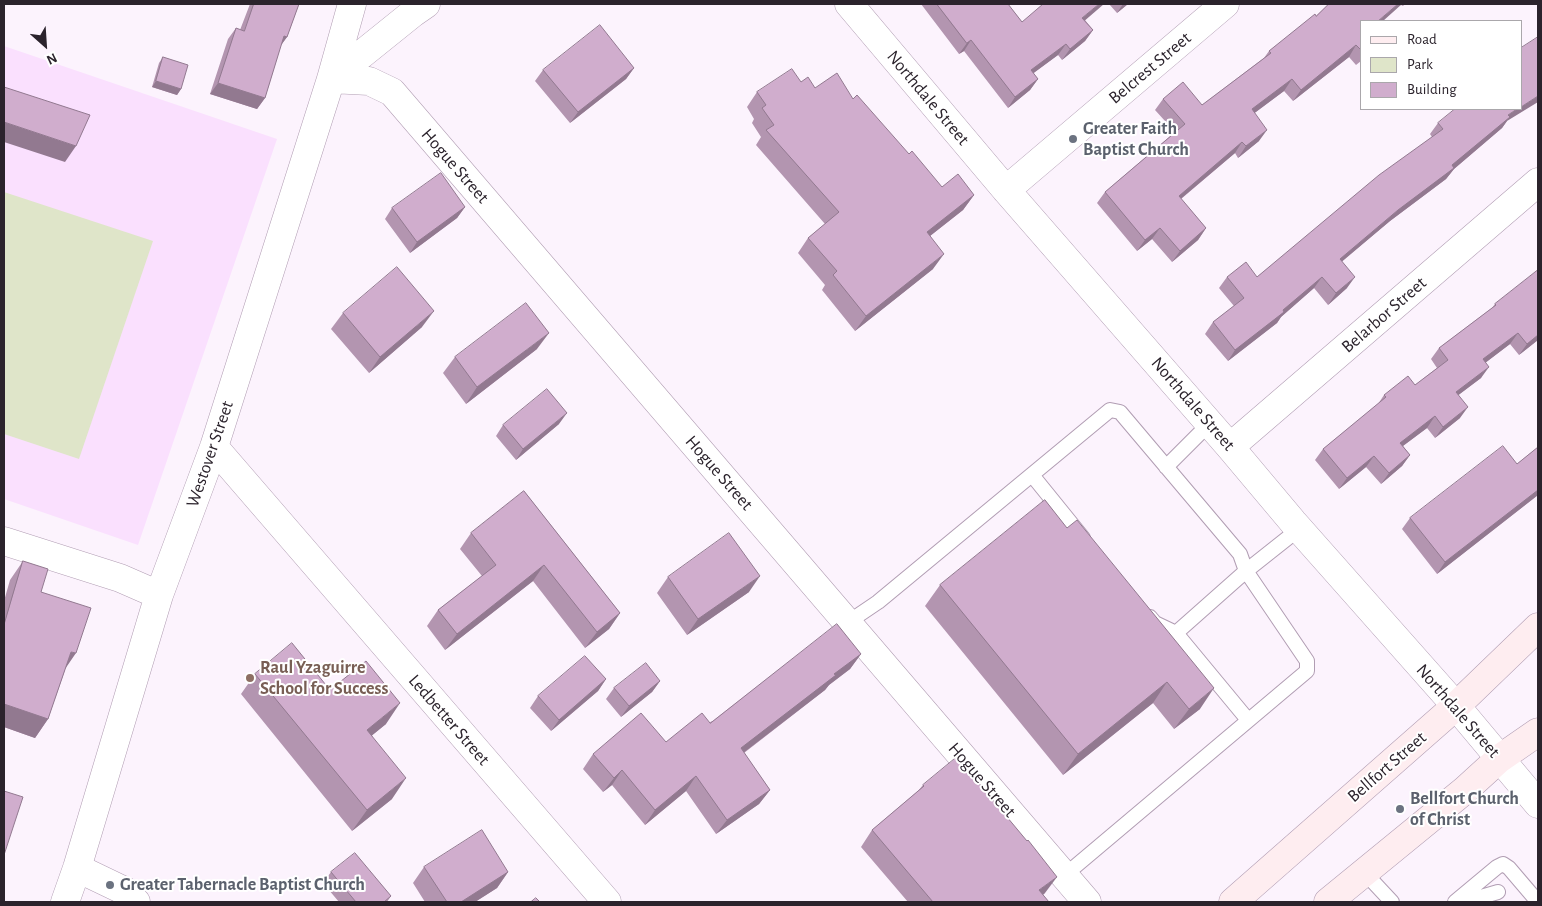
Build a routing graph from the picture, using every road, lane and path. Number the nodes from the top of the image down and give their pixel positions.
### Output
1 (352, 4) edge
2 (426, 4) edge
3 (849, 4) edge
4 (1225, 4) edge
5 (330, 78) junction
6 (1538, 182) edge
7 (1006, 190) junction
8 (1210, 424) junction
9 (214, 447) junction
10 (1230, 447) junction
11 (1166, 466) junction
12 (1032, 476) junction
13 (1299, 529) junction
14 (4, 541) edge
15 (1092, 550) edge
16 (1246, 571) junction
17 (159, 595) junction
18 (1142, 609) edge
19 (847, 623) junction
20 (1538, 627) edge
21 (1176, 633) junction
22 (1456, 706) junction
23 (1248, 720) junction
24 (1538, 732) edge
25 (1499, 758) junction
26 (1538, 804) edge
27 (77, 868) junction
28 (1364, 872) junction
29 (1065, 875) junction
30 (1498, 892) dead end
31 (65, 902) edge
32 (136, 902) edge
33 (607, 902) edge
34 (1087, 902) edge
35 (1233, 902) edge
36 (1328, 902) edge
37 (1392, 902) edge
38 (1455, 902) edge
39 (1464, 902) edge
40 (1538, 902) edge

1 - 5 street, Westover Street
2 - 5 street
3 - 7 street, Northdale Street
4 - 7 street, Belcrest Street
5 - 9 street, Westover Street
5 - 19 street, Hogue Street
6 - 10 street, Belarbor Street
7 - 8 street, Northdale Street
8 - 10 street, Northdale Street
8 - 11 lane
9 - 17 street, Westover Street
9 - 33 street, Ledbetter Street
10 - 13 street, Northdale Street
11 - 12 lane
11 - 16 lane
12 - 15 lane
12 - 19 lane
13 - 16 lane
13 - 22 street, Northdale Street
14 - 17 street
16 - 21 lane
16 - 23 lane
17 - 27 street, Westover Street
18 - 21 lane
19 - 29 street, Hogue Street
20 - 22 main road, Bellfort Street
21 - 23 lane
22 - 25 street, Northdale Street
22 - 35 main road, Bellfort Street
23 - 29 lane
24 - 25 main road
25 - 26 street, Northdale Street
25 - 28 main road
27 - 31 street, Westover Street
27 - 32 street
28 - 36 main road
28 - 37 lane
29 - 34 street, Hogue Street
30 - 39 lane
38 - 40 lane

